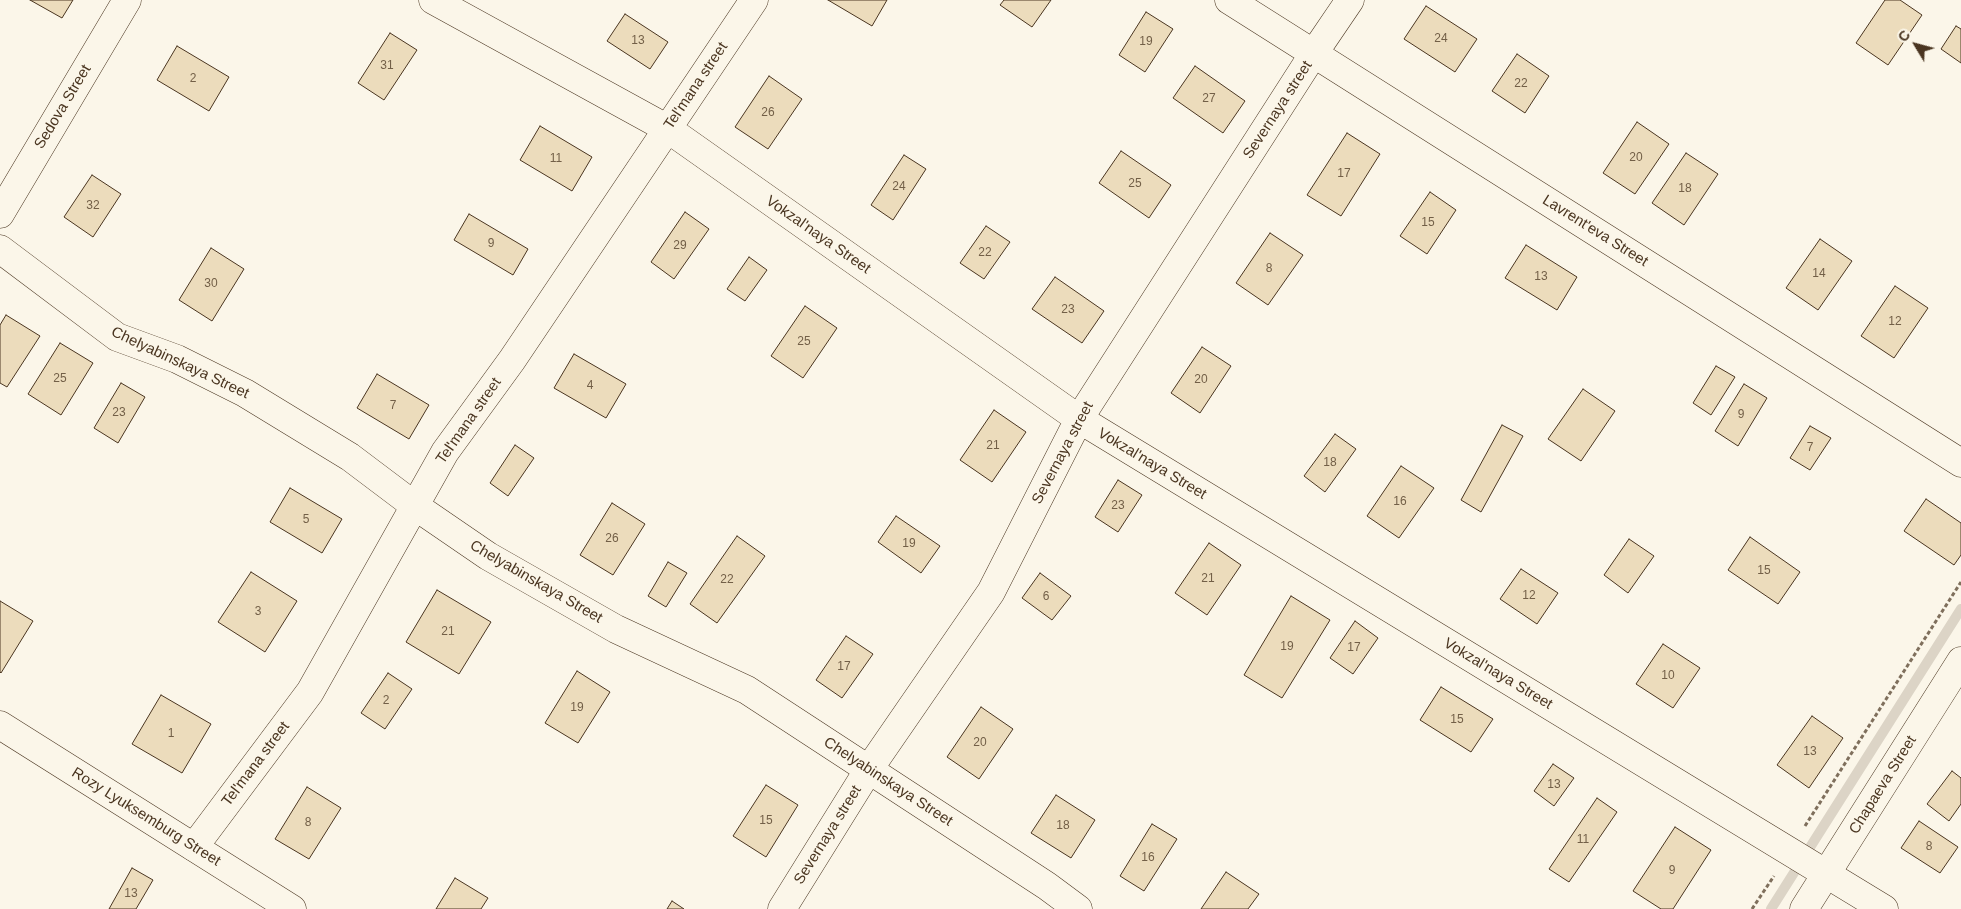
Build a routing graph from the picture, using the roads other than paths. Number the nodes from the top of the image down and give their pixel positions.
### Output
1 (127, 0) edge
2 (433, 0) edge
3 (754, 0) edge
4 (1229, 0) edge
5 (1350, 0) edge
6 (1314, 53) junction
7 (668, 129) junction
8 (0, 214) edge
9 (0, 249) edge
10 (1079, 419) junction
11 (1961, 463) edge
12 (414, 506) junction
13 (1961, 661) edge
14 (0, 725) edge
15 (869, 769) junction
16 (194, 847) junction
17 (1827, 874) junction
18 (292, 909) edge
19 (782, 909) edge
20 (1078, 909) edge
21 (1804, 909) edge
22 (1884, 909) edge

1 - 8 street, Sedova Street
2 - 7 street, Vokzal'naya Street
3 - 7 street, Tel'mana street
4 - 6 street, Lavrent'eva Street
5 - 6 street, Severnaya street
6 - 10 street, Severnaya street
6 - 11 street, Lavrent'eva Street
7 - 10 street, Vokzal'naya Street
7 - 12 street, Tel'mana street
9 - 12 street, Chelyabinskaya Street
10 - 15 street, Severnaya street
10 - 17 street, Vokzal'naya Street
12 - 15 street, Chelyabinskaya Street
12 - 16 street, Tel'mana street
13 - 17 street, Chapaeva Street
14 - 16 street, Rozy Lyuksemburg Street
15 - 19 street, Severnaya street
15 - 20 street, Chelyabinskaya Street
16 - 18 street, Rozy Lyuksemburg Street
17 - 21 street, Chapaeva Street
17 - 22 street, Vokzal'naya Street

